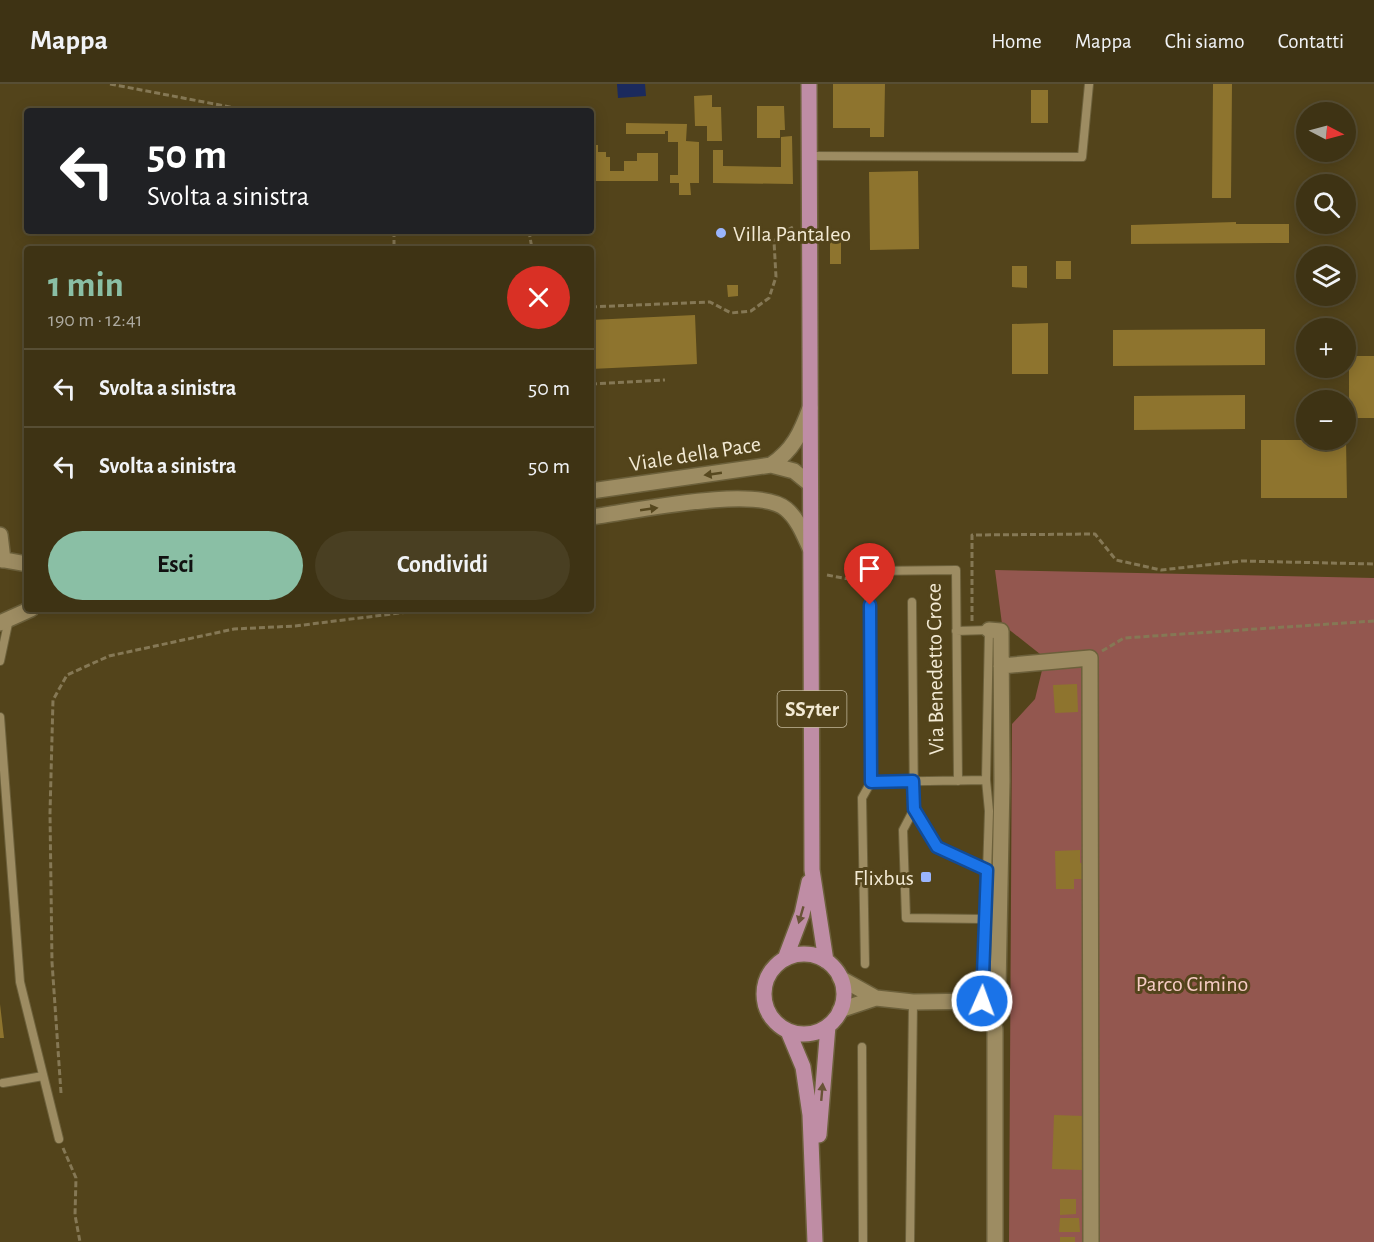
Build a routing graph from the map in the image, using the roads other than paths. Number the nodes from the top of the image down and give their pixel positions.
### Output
1 (809, 84) edge
2 (1089, 84) edge
3 (810, 156) junction
4 (810, 408) junction
5 (771, 465) junction
6 (810, 484) junction
7 (594, 491) edge
8 (594, 517) edge
9 (0, 535) edge
10 (810, 548) junction
11 (2, 559) edge
12 (24, 563) edge
13 (912, 602) dead end
14 (24, 612) edge
15 (5, 621) edge
16 (989, 630) junction
17 (956, 631) junction
18 (0, 661) edge
19 (1001, 666) junction
20 (0, 717) edge
21 (986, 780) junction
22 (913, 781) junction
23 (958, 781) junction
24 (871, 782) junction
25 (914, 809) junction
26 (812, 870) junction
27 (987, 870) junction
28 (985, 919) junction
29 (785, 959) junction
30 (826, 961) junction
31 (865, 964) dead end
32 (840, 978) junction
33 (876, 998) junction
34 (982, 1001) junction
35 (913, 1002) junction
36 (840, 1010) junction
37 (828, 1026) junction
38 (788, 1031) junction
39 (862, 1047) dead end
40 (44, 1076) junction
41 (3, 1083) dead end
42 (62, 1139) road end
43 (814, 1213) junction
44 (814, 1242) edge
45 (863, 1242) edge
46 (910, 1242) edge
47 (995, 1242) edge
48 (1091, 1242) edge

1 - 3 main road, SS7ter
2 - 3 lane
3 - 4 main road, SS7ter
4 - 5 street, Viale della Pace
4 - 6 main road, SS7ter
5 - 6 street
5 -> 7 street, Viale della Pace
6 - 10 main road, SS7ter
8 -> 10 street
9 - 11 street
10 - 26 main road, SS7ter
11 - 12 street
13 - 22 lane
14 - 15 street
15 - 18 lane
16 - 17 lane
16 - 19 street
16 - 21 lane
17 - 23 lane, Via Benedetto Croce
17 - 24 lane, Via Benedetto Croce
19 - 34 street
19 - 48 street
20 - 40 lane
21 - 23 lane
21 - 27 lane
22 - 23 lane
22 - 24 lane
22 - 25 lane
24 - 31 lane
25 - 27 lane
25 - 28 lane
26 -> 29 main road
26 - 30 main road
27 - 28 lane
28 - 34 lane
29 - 30 main road
29 - 38 main road
30 - 32 main road
32 - 33 street
32 - 36 main road
33 - 35 street
33 - 36 street
34 - 35 street
34 - 47 street
35 - 46 lane
36 - 37 main road
37 - 38 main road
43 -> 37 main road
38 - 43 main road
39 - 45 lane
40 - 41 lane
40 - 42 lane
43 - 44 main road

